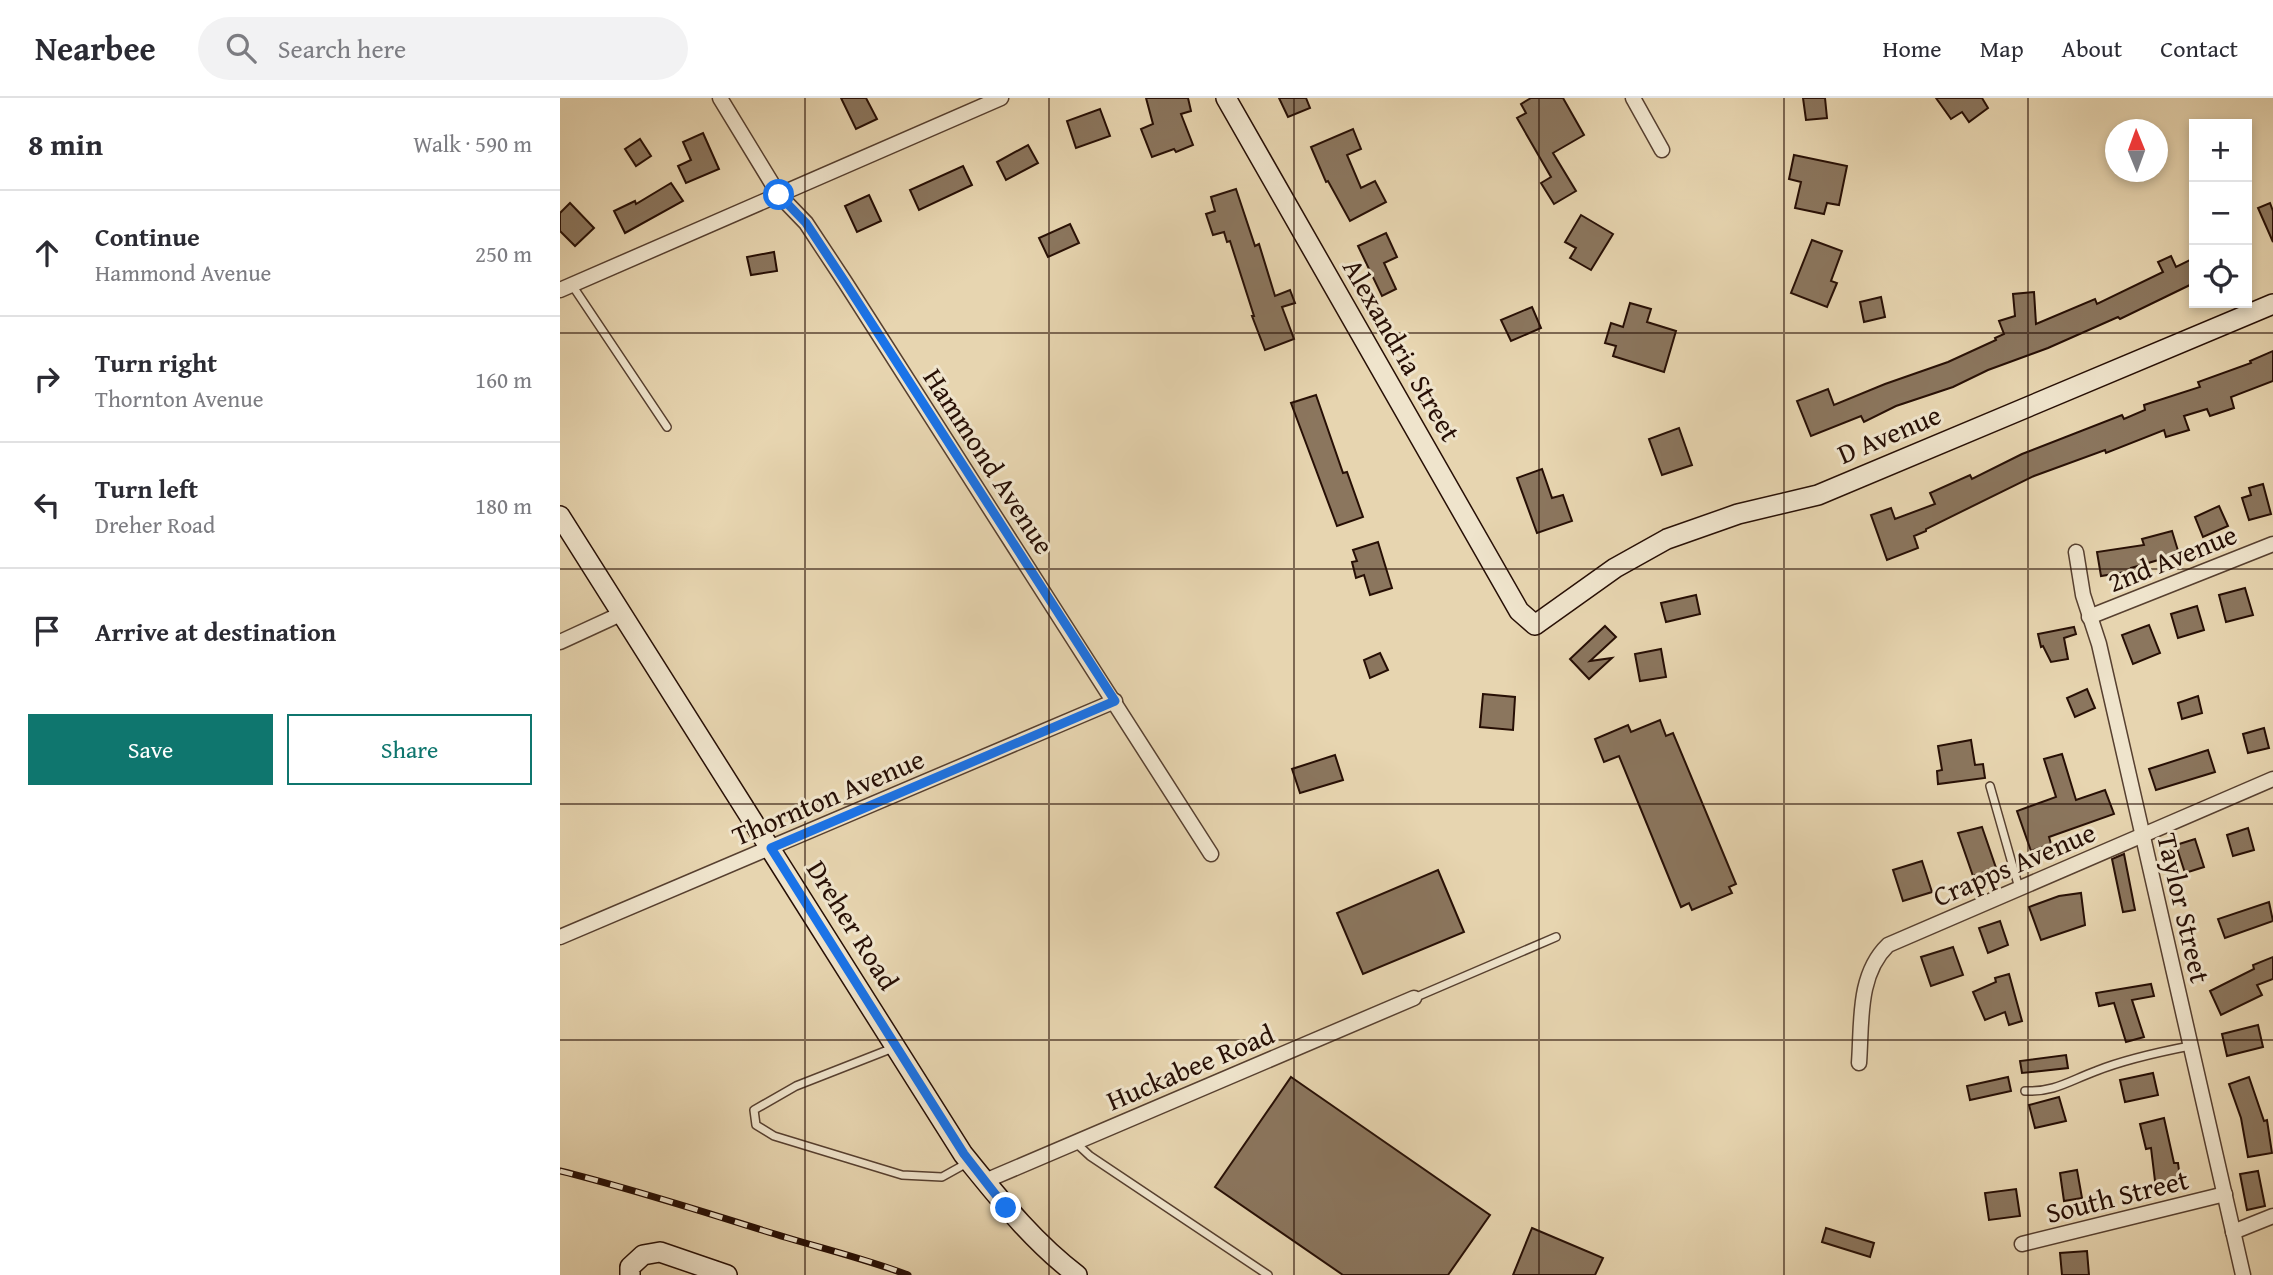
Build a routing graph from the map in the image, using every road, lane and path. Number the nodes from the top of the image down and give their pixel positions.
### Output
1 (720, 98) edge
2 (1001, 98) edge
3 (1226, 98) edge
4 (1633, 98) edge
5 (1662, 150) dead end
6 (779, 195) junction
7 (566, 288) edge
8 (2273, 304) edge
9 (667, 427) dead end
10 (560, 516) edge
11 (2273, 544) edge
12 (2076, 552) dead end
13 (622, 613) junction
14 (2089, 617) junction
15 (1535, 625) joint
16 (561, 639) edge
17 (1115, 701) junction
18 (2273, 779) edge
19 (1990, 786) dead end
20 (2142, 835) junction
21 (771, 848) junction
22 (1211, 854) dead end
23 (2019, 889) junction
24 (560, 937) edge
25 (1556, 937) dead end
26 (1414, 998) joint
27 (2190, 1046) junction
28 (897, 1047) junction
29 (1859, 1063) dead end
30 (2025, 1091) dead end
31 (1076, 1142) junction
32 (969, 1161) junction
33 (985, 1181) junction
34 (2225, 1195) junction
35 (2273, 1216) edge
36 (2233, 1233) junction
37 (2022, 1244) dead end
38 (630, 1275) edge
39 (727, 1275) edge
40 (1077, 1275) edge
41 (1268, 1275) edge
42 (2243, 1275) edge

1 - 6 street, Hammond Avenue
2 - 6 street
3 - 15 street, Alexandria Street
4 - 5 street
6 - 7 street
6 - 17 street, Hammond Avenue
7 - 9 lane
8 - 15 street, D Avenue
10 - 13 street, Dreher Road
11 - 14 street, 2nd Avenue
12 - 14 street, Taylor Street
13 - 16 street
13 - 21 street, Dreher Road
14 - 20 street, Taylor Street
17 - 21 street, Thornton Avenue
17 - 22 street, Hammond Avenue
18 - 20 street, Crapps Avenue
19 - 23 lane
20 - 23 street, Crapps Avenue
20 - 27 street, Taylor Street
21 - 24 street, Thornton Avenue
21 - 28 street, Dreher Road
23 - 29 street, Crapps Avenue
25 - 26 lane
26 - 31 street, Huckabee Road
27 - 30 lane
27 - 34 street, Taylor Street
28 - 32 street, Dreher Road
28 - 32 lane
31 - 33 street, Huckabee Road
31 - 41 lane
32 - 33 street, Dreher Road
33 - 40 street, Dreher Road
34 - 36 street, Taylor Street
34 - 37 street, South Street
35 - 36 street
36 - 42 street, Taylor Street
38 - 39 street

